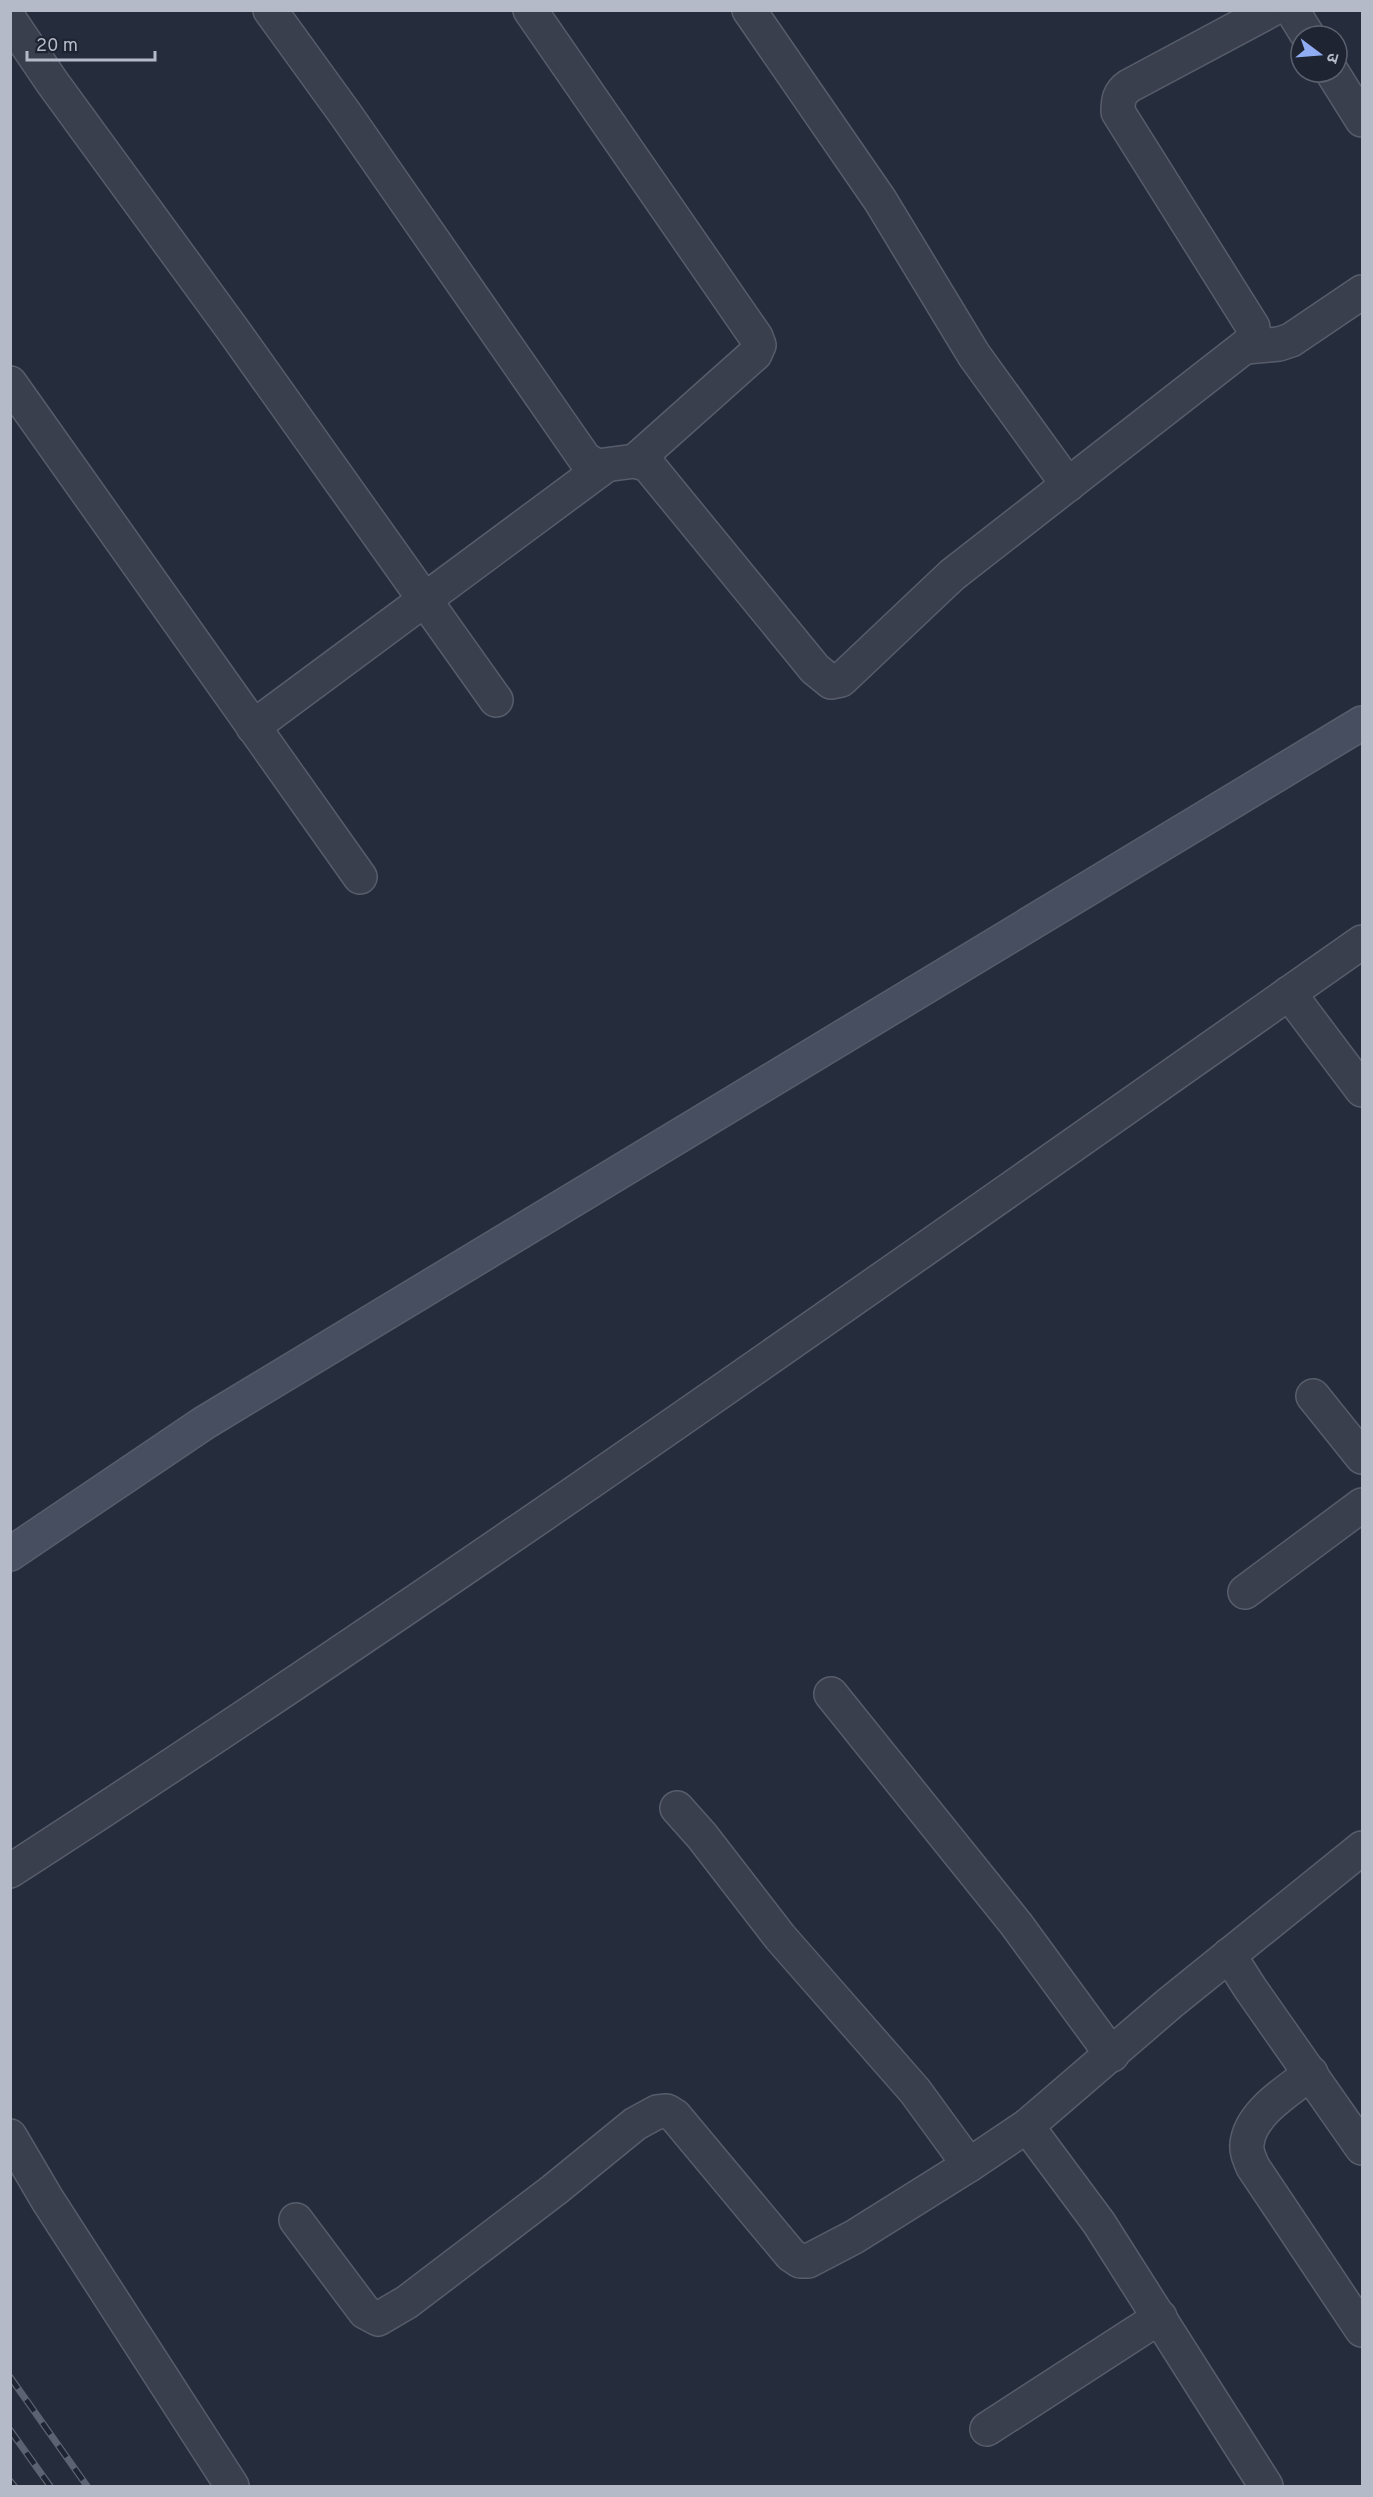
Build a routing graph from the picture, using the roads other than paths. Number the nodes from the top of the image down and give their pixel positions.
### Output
1 (270, 10) edge
2 (530, 10) edge
3 (749, 10) edge
4 (1271, 10) edge
5 (1292, 10) edge
6 (10, 20) edge
7 (1301, 24) edge
8 (1340, 84) edge
9 (1362, 120) edge
10 (1362, 292) edge
11 (1246, 347) junction
12 (10, 383) edge
13 (620, 463) junction
14 (1068, 485) junction
15 (424, 598) junction
16 (496, 700) dead end
17 (1362, 723) edge
18 (253, 727) junction
19 (360, 877) dead end
20 (1362, 942) edge
21 (1289, 993) junction
22 (1362, 1090) edge
23 (1313, 1396) dead end
24 (1362, 1457) edge
25 (1362, 1505) edge
26 (10, 1554) edge
27 (1245, 1592) dead end
28 (831, 1695) dead end
29 (677, 1808) dead end
30 (1362, 1848) edge
31 (10, 1871) edge
32 (1230, 1955) junction
33 (1112, 2055) junction
34 (1311, 2073) junction
35 (1027, 2126) junction
36 (10, 2136) edge
37 (1362, 2148) edge
38 (969, 2165) junction
39 (296, 2220) dead end
40 (1160, 2317) junction
41 (1362, 2330) edge
42 (987, 2429) dead end
43 (232, 2487) edge
44 (1266, 2487) edge

1 - 13 street
2 - 13 street
3 - 14 street
4 - 11 street
5 - 7 street
6 - 15 street
8 - 9 street
10 - 11 street
11 - 14 street
12 - 18 street
13 - 14 street
13 - 15 street
15 - 16 street
15 - 18 street
17 - 26 street
18 - 19 street
20 - 21 street
21 - 22 street
21 - 31 street
23 - 24 street
25 - 27 street
28 - 33 street
29 - 38 street
30 - 32 street
32 - 33 street
32 - 34 street
33 - 35 street
34 - 37 street
34 - 41 street
35 - 38 street
35 - 40 street
36 - 43 street
38 - 39 street
40 - 42 street
40 - 44 street

